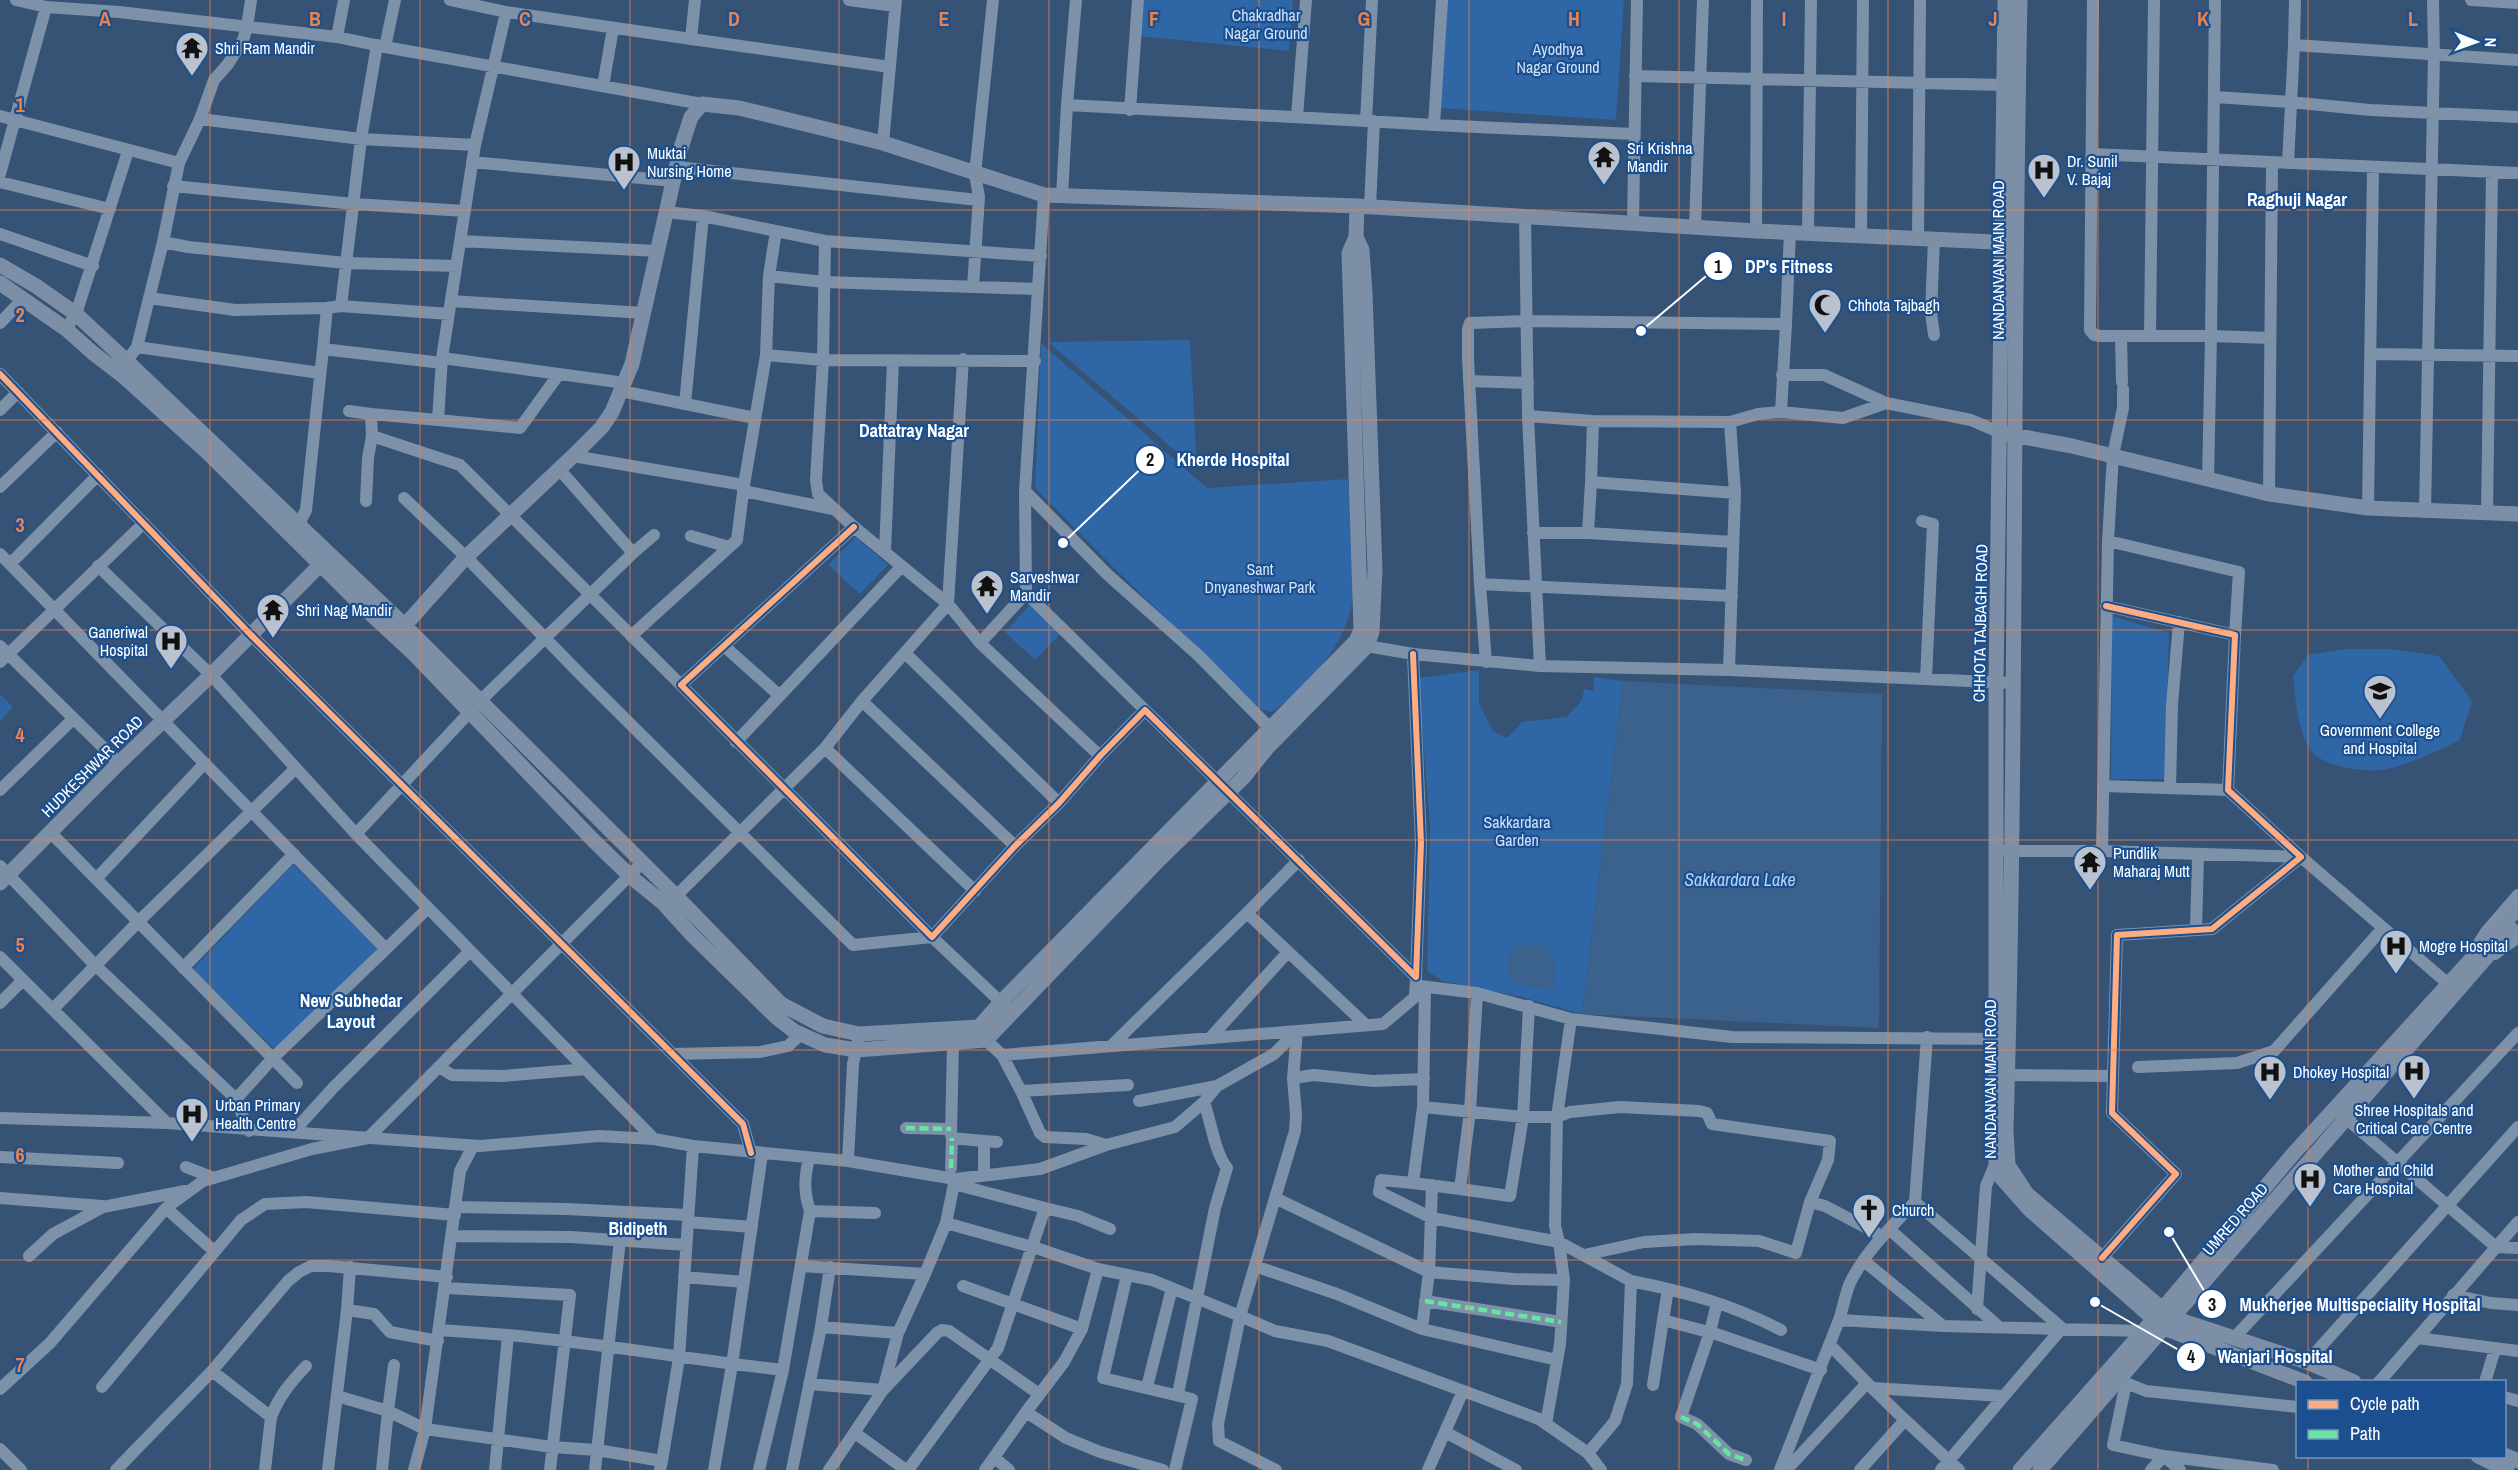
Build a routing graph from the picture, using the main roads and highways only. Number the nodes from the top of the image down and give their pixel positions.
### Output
1 (2005, 0) edge
2 (2020, 0) edge
3 (2011, 85) junction
4 (1363, 207) junction
5 (2009, 243) junction
6 (0, 265) edge
7 (0, 283) edge
8 (2008, 434) junction
9 (2518, 514) edge
10 (325, 560) junction
11 (400, 631) junction
12 (1311, 695) junction
13 (1223, 787) junction
14 (2004, 851) junction
15 (3, 874) edge
16 (2518, 908) edge
17 (2518, 921) edge
18 (2453, 988) junction
19 (983, 1034) junction
20 (2002, 1039) junction
21 (2163, 1319) junction
22 (2118, 1376) junction
23 (2300, 1380) edge
24 (2349, 1380) edge
25 (2484, 1458) edge
26 (2518, 1461) edge
27 (2503, 1464) edge
28 (2020, 1470) edge
29 (2040, 1470) edge

1 - 3 main road
2 - 3 main road
3 - 5 main road, NANDANVAN MAIN ROAD
4 - 5 main road
4 - 11 main road
4 - 12 main road
5 - 8 main road, NANDANVAN MAIN ROAD
6 - 10 main road
7 - 10 main road
8 - 9 main road
8 - 14 main road, CHHOTA TAJBAGH ROAD
8 - 14 main road, CHHOTA TAJBAGH ROAD
10 - 11 main road
10 - 15 main road, HUDKESHWAR ROAD
11 - 19 main road
11 - 19 main road
12 - 13 main road
12 - 13 main road
13 - 19 main road
13 - 19 main road
14 - 20 main road, CHHOTA TAJBAGH ROAD
16 - 18 main road
17 - 18 main road
18 - 21 main road, UMRED ROAD
20 - 21 main road, NANDANVAN MAIN ROAD
20 - 21 main road, CHHOTA TAJBAGH ROAD
21 - 22 main road, UMRED ROAD
21 - 23 main road
21 - 24 main road, NANDANVAN MAIN ROAD
22 - 28 main road
22 - 29 main road, UMRED ROAD
25 - 27 main road
26 - 27 main road

